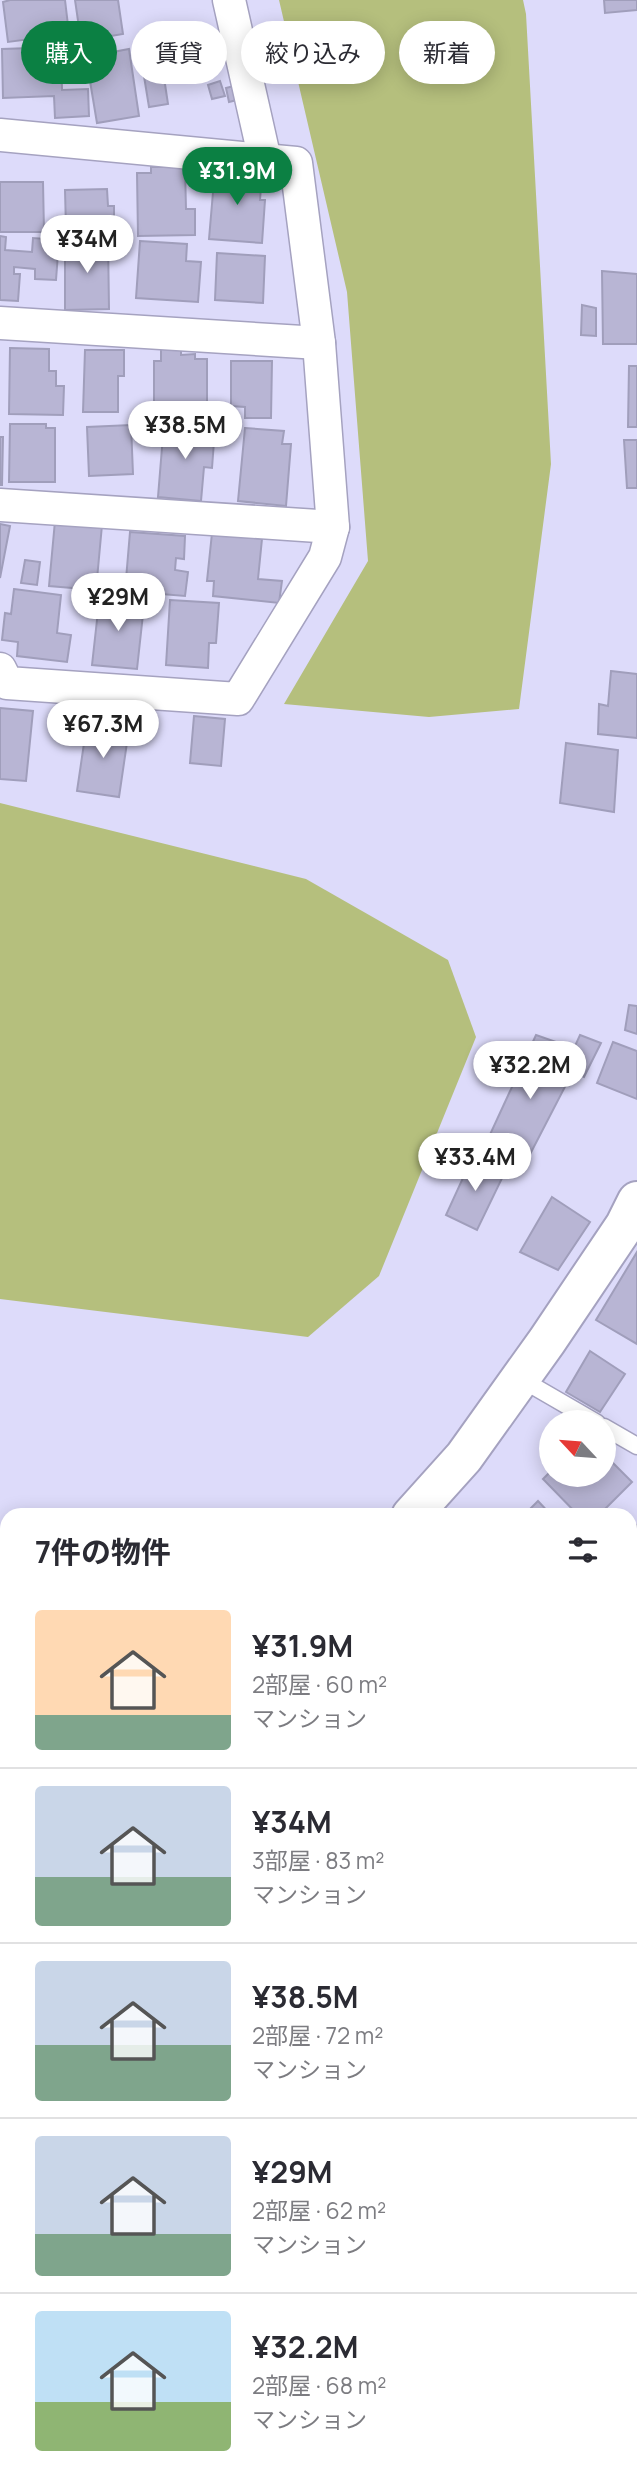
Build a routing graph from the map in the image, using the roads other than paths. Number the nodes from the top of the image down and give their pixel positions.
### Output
1 (229, 0) edge
2 (0, 135) edge
3 (265, 160) junction
4 (0, 323) edge
5 (319, 343) junction
6 (0, 505) edge
7 (333, 527) junction
8 (0, 669) edge
9 (637, 1201) edge
10 (521, 1379) junction
11 (575, 1410) edge
12 (616, 1434) edge
13 (637, 1446) edge
14 (418, 1508) edge

1 - 3 street
2 - 3 street
3 - 5 street
4 - 5 street
5 - 7 street
6 - 7 street
7 - 8 street
9 - 10 street
10 - 11 lane
10 - 14 street
12 - 13 lane

